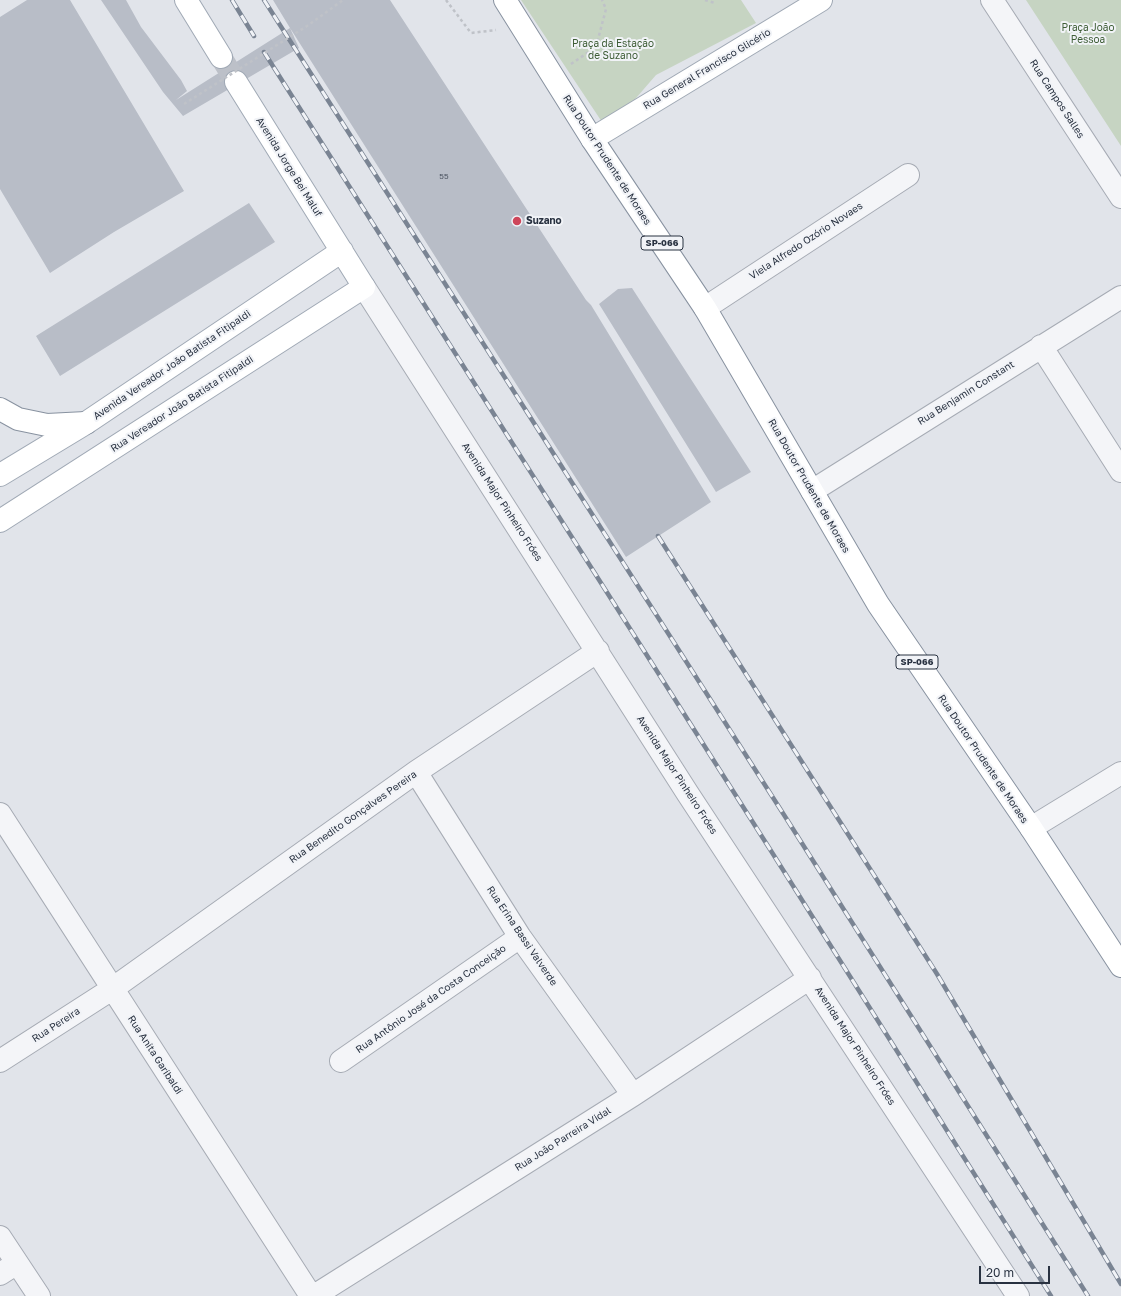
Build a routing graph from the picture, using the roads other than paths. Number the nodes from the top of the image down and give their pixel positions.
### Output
1 (186, 0) edge
2 (505, 0) edge
3 (821, 0) edge
4 (992, 0) edge
5 (221, 57) tunnel mouth
6 (236, 82) tunnel mouth
7 (592, 139) junction
8 (908, 175) dead end
9 (1121, 197) edge
10 (342, 251) junction
11 (364, 287) junction
12 (1121, 297) edge
13 (705, 308) junction
14 (1041, 346) junction
15 (0, 409) edge
16 (86, 423) junction
17 (1121, 471) edge
18 (0, 475) edge
19 (812, 491) junction
20 (0, 521) edge
21 (598, 651) junction
22 (416, 772) junction
23 (1121, 773) edge
24 (0, 814) edge
25 (1031, 828) junction
26 (520, 937) junction
27 (1121, 966) edge
28 (810, 978) junction
29 (112, 989) junction
30 (0, 1061) edge
31 (341, 1061) dead end
32 (633, 1095) junction
33 (0, 1237) edge
34 (9, 1268) edge
35 (39, 1296) edge
36 (311, 1296) edge
37 (314, 1296) edge
38 (1018, 1296) edge

1 - 5 main road
2 - 7 main road, Rua Doutor Prudente de Moraes / SP-066
3 - 7 main road, Rua General Francisco Glicério
4 - 9 street, Rua Campos Salles
6 - 10 main road, Avenida Jorge Bei Maluf
7 - 13 main road, Rua Doutor Prudente de Moraes / SP-066
8 - 13 street, Viela Alfredo Ozório Novaes
10 - 11 main road, Avenida Major Pinheiro Fróes
10 - 16 main road, Avenida Vereador João Batista Fitipaldi
11 - 20 main road, Rua Vereador João Batista Fitipaldi
11 - 21 street, Avenida Major Pinheiro Fróes
12 - 14 street, Rua Benjamin Constant
13 - 19 main road, Rua Doutor Prudente de Moraes / SP-066
14 - 17 street
14 - 19 street, Rua Benjamin Constant
15 - 16 main road
16 - 18 main road, Avenida Vereador João Batista Fitipaldi
19 - 25 main road, Rua Doutor Prudente de Moraes / SP-066
21 - 22 street, Rua Benedito Gonçalves Pereira
21 - 28 street, Avenida Major Pinheiro Fróes
22 - 26 street, Rua Erina Bassi Valverde
22 - 29 street, Rua Benedito Gonçalves Pereira
23 - 25 street
24 - 29 street, Rua Anita Garibaldi
25 - 27 main road, Rua Doutor Prudente de Moraes / SP-066
26 - 31 street, Rua Antônio José da Costa Conceição
26 - 32 street, Rua Erina Bassi Valverde
28 - 32 street, Rua João Parreira Vidal
28 - 38 street, Avenida Major Pinheiro Fróes
29 - 30 street, Rua Pereira
29 - 36 street, Rua Anita Garibaldi
32 - 37 street, Rua João Parreira Vidal
33 - 34 street
34 - 35 street

